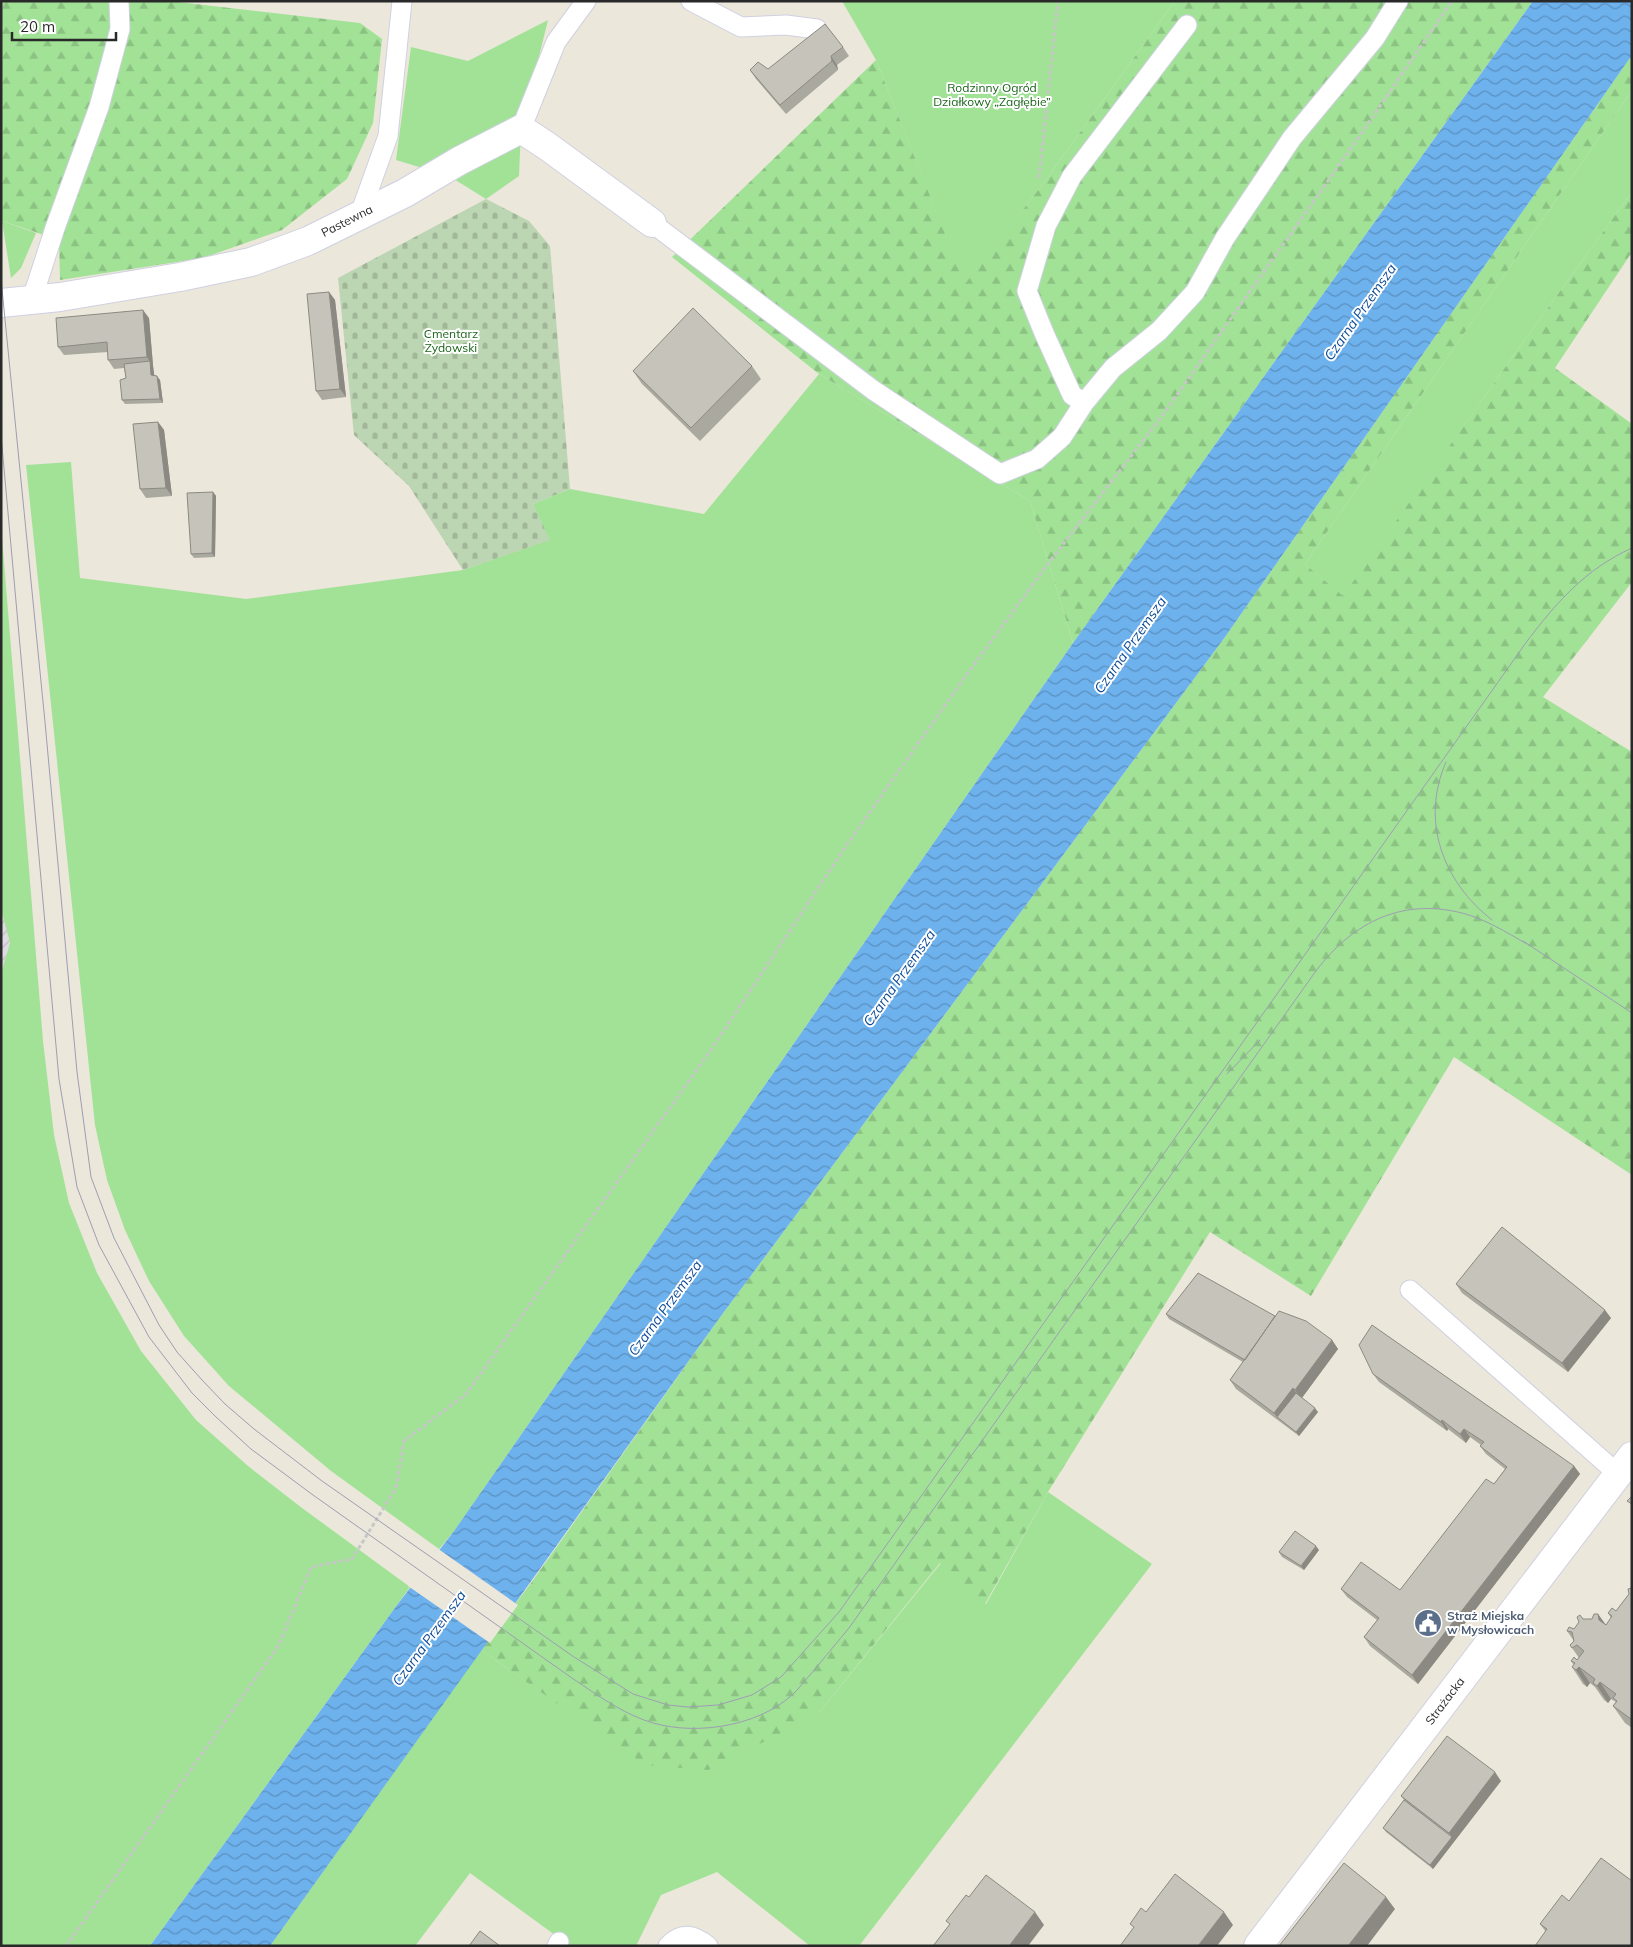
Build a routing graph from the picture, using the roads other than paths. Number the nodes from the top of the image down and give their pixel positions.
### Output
1 (119, 1) edge
2 (402, 1) edge
3 (586, 1) edge
4 (691, 1) edge
5 (1398, 1) edge
6 (1187, 25) dead end
7 (817, 28) edge
8 (521, 130) junction
9 (360, 214) junction
10 (652, 223) joint
11 (32, 299) junction
12 (1, 303) edge
13 (1084, 403) junction
14 (1410, 1290) dead end
15 (1625, 1465) edge
16 (668, 1946) edge
17 (708, 1946) edge
18 (1258, 1946) edge

1 - 11 lane
2 - 9 lane
3 - 8 lane
4 - 7 lane
5 - 13 lane
6 - 13 lane
8 - 9 street, Pastewna
8 - 10 street
9 - 11 street, Pastewna
10 - 13 lane
11 - 12 street, Pastewna
14 - 15 lane
15 - 18 street, Strażacka
16 - 17 lane

